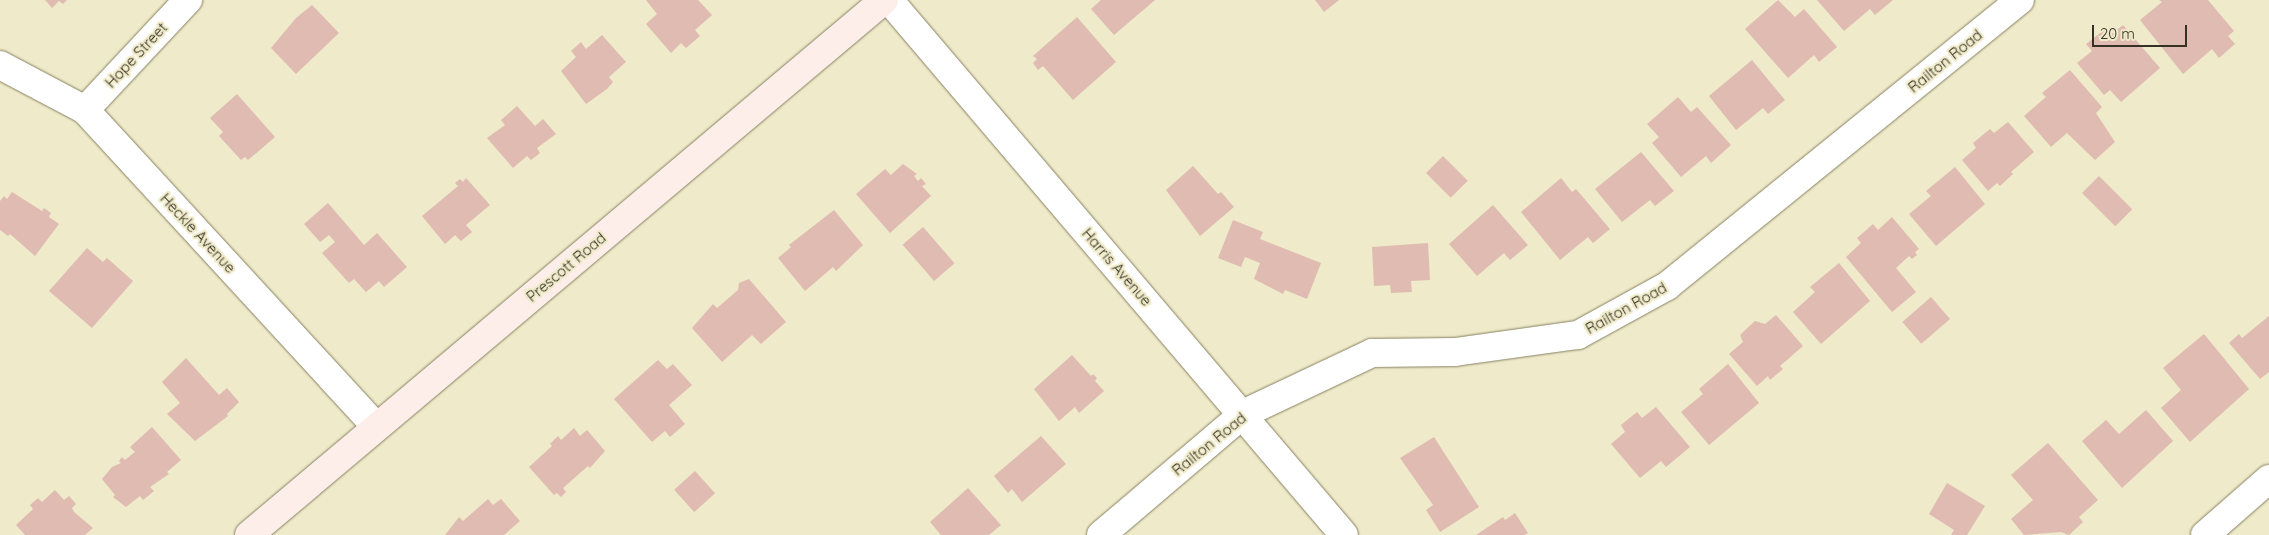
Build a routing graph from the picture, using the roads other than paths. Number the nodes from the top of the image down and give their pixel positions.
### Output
1 (188, 0) edge
2 (884, 0) edge
3 (890, 0) edge
4 (2020, 0) edge
5 (0, 66) edge
6 (85, 110) junction
7 (1243, 414) junction
8 (376, 426) junction
9 (2269, 479) edge
10 (249, 535) edge
11 (1101, 535) edge
12 (1344, 535) edge
13 (2205, 535) edge

1 - 6 street, Hope Street
2 - 8 main road, Prescott Road
3 - 7 street, Harris Avenue
4 - 7 street, Railton Road
5 - 6 street, Heckle Avenue
6 - 8 street, Heckle Avenue
7 - 11 street, Railton Road
7 - 12 street, Harris Avenue
8 - 10 main road, Prescott Road
9 - 13 street

